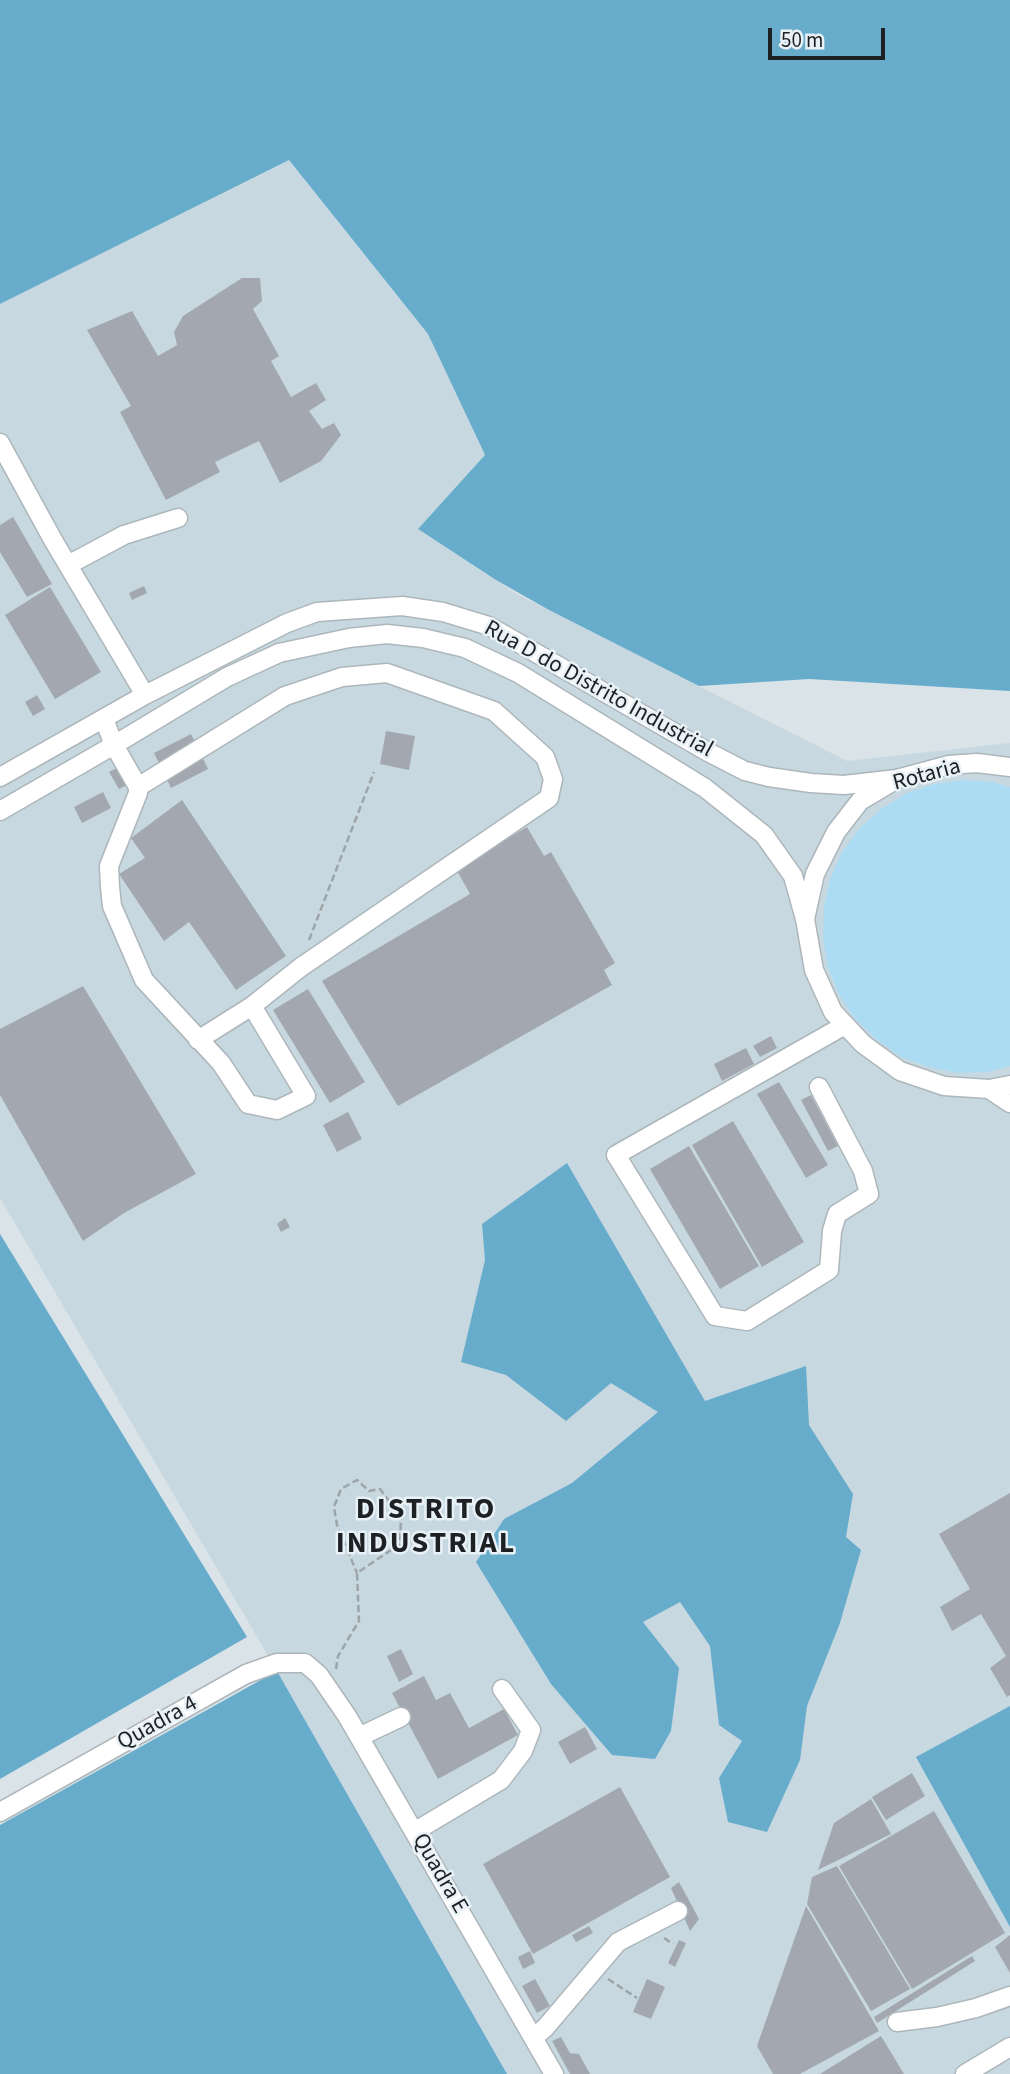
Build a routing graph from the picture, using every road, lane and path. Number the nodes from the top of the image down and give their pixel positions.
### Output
1 (0, 443) edge
2 (178, 517) dead end
3 (68, 565) junction
4 (145, 695) junction
5 (104, 719) junction
6 (114, 745) junction
7 (1010, 767) edge
8 (374, 772) dead end
9 (0, 777) edge
10 (897, 779) junction
11 (138, 787) junction
12 (0, 811) edge
13 (805, 919) junction
14 (309, 940) dead end
15 (252, 1006) junction
16 (845, 1025) junction
17 (198, 1040) junction
18 (1010, 1085) edge
19 (819, 1087) dead end
20 (989, 1089) junction
21 (1010, 1103) edge
22 (357, 1573) junction
23 (328, 1672) junction
24 (502, 1689) dead end
25 (401, 1717) dead end
26 (359, 1737) junction
27 (0, 1812) edge
28 (414, 1832) junction
29 (678, 1911) dead end
30 (594, 1970) junction
31 (1010, 1996) edge
32 (637, 1998) dead end
33 (897, 2022) dead end
34 (534, 2037) junction
35 (1010, 2047) edge
36 (554, 2074) edge
37 (965, 2074) edge

1 - 3 street
2 - 3 street
3 - 4 street
4 - 5 street, Rua D do Distrito Industrial
4 - 10 street, Rua D do Distrito Industrial
5 - 6 street
5 - 9 street, Rua D do Distrito Industrial
6 - 11 street
6 - 12 street, Rua D do Distrito Industrial
6 - 13 street, Rua D do Distrito Industrial
7 - 10 street, Rotaria
8 - 14 path
10 - 13 street, Rotaria
11 - 15 street
11 - 17 street
13 - 16 street, Rotaria
15 - 17 street
15 - 17 street
16 - 19 street
16 - 20 street, Rotaria
18 - 20 street, Rotaria
20 - 21 street
22 - 22 path
22 - 23 path
23 - 26 street, Quadra E
23 - 27 street, Quadra 4
24 - 28 street
25 - 26 street
26 - 28 street, Quadra E
28 - 34 street, Quadra E
29 - 30 street
30 - 32 path
30 - 34 street
31 - 33 street
34 - 36 street, Quadra E
35 - 37 street

